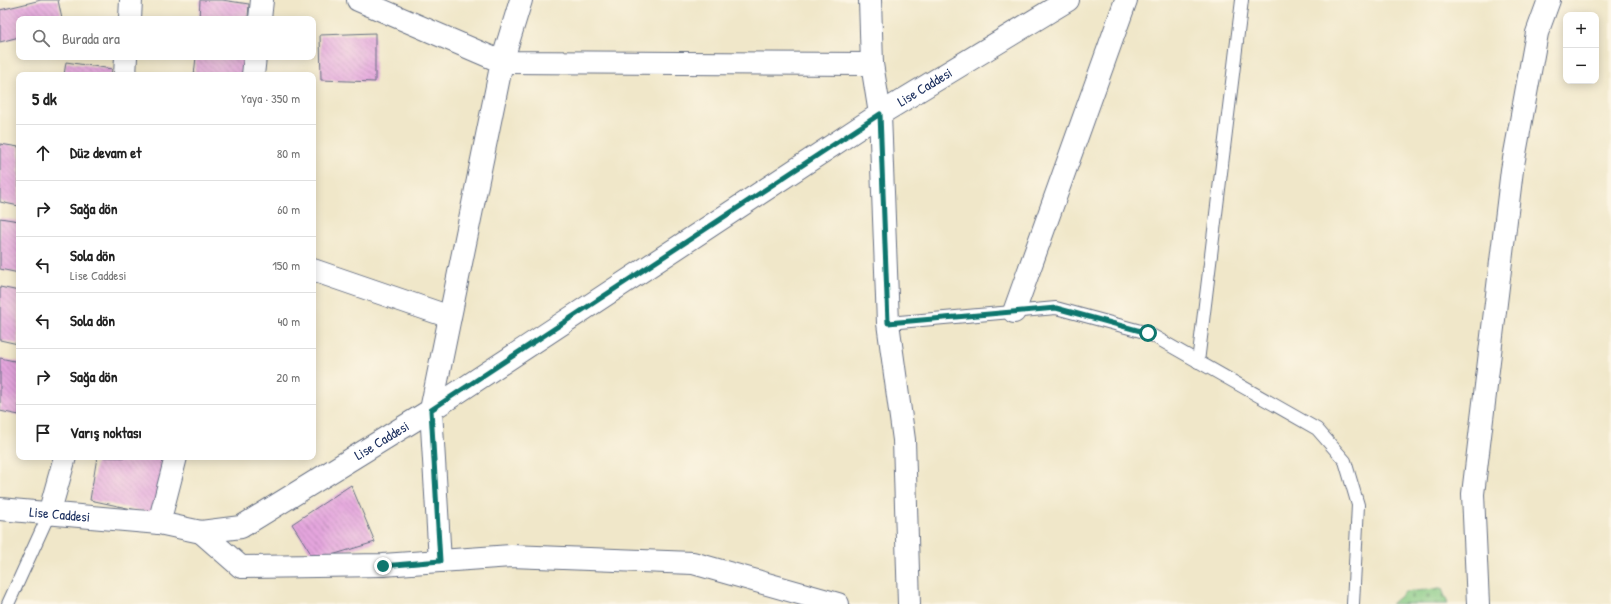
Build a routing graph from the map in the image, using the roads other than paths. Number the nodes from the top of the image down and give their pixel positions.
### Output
1 (131, 0) edge
2 (262, 0) edge
3 (358, 0) edge
4 (521, 0) edge
5 (870, 0) edge
6 (1068, 0) edge
7 (1126, 0) edge
8 (1242, 0) edge
9 (1549, 0) edge
10 (130, 16) edge
11 (260, 16) edge
12 (126, 60) edge
13 (255, 60) edge
14 (502, 62) junction
15 (872, 64) junction
16 (125, 72) edge
17 (253, 72) edge
18 (880, 114) junction
19 (316, 271) edge
20 (1014, 312) junction
21 (450, 317) junction
22 (888, 323) junction
23 (1198, 362) junction
24 (431, 410) junction
25 (64, 460) edge
26 (175, 460) edge
27 (0, 509) edge
28 (49, 514) junction
29 (159, 523) junction
30 (201, 532) junction
31 (440, 561) junction
32 (8, 604) edge
33 (838, 604) edge
34 (909, 604) edge
35 (1353, 604) edge
36 (1478, 604) edge

1 - 10 street
2 - 11 street
3 - 14 street
4 - 14 street
5 - 15 street
6 - 18 street, Lise Caddesi
7 - 20 street
8 - 23 lane
9 - 36 street
12 - 16 street
13 - 17 street
14 - 15 street
14 - 21 street
15 - 18 street
18 - 22 street
18 - 24 street, Lise Caddesi
19 - 21 street
20 - 22 lane
20 - 23 lane
21 - 24 street
22 - 34 street
23 - 35 lane
24 - 30 street, Lise Caddesi
24 - 31 street
25 - 28 street
26 - 29 street
27 - 28 street, Lise Caddesi
28 - 29 street, Lise Caddesi
28 - 32 lane
29 - 30 street, Lise Caddesi
30 - 31 street
31 - 33 street

